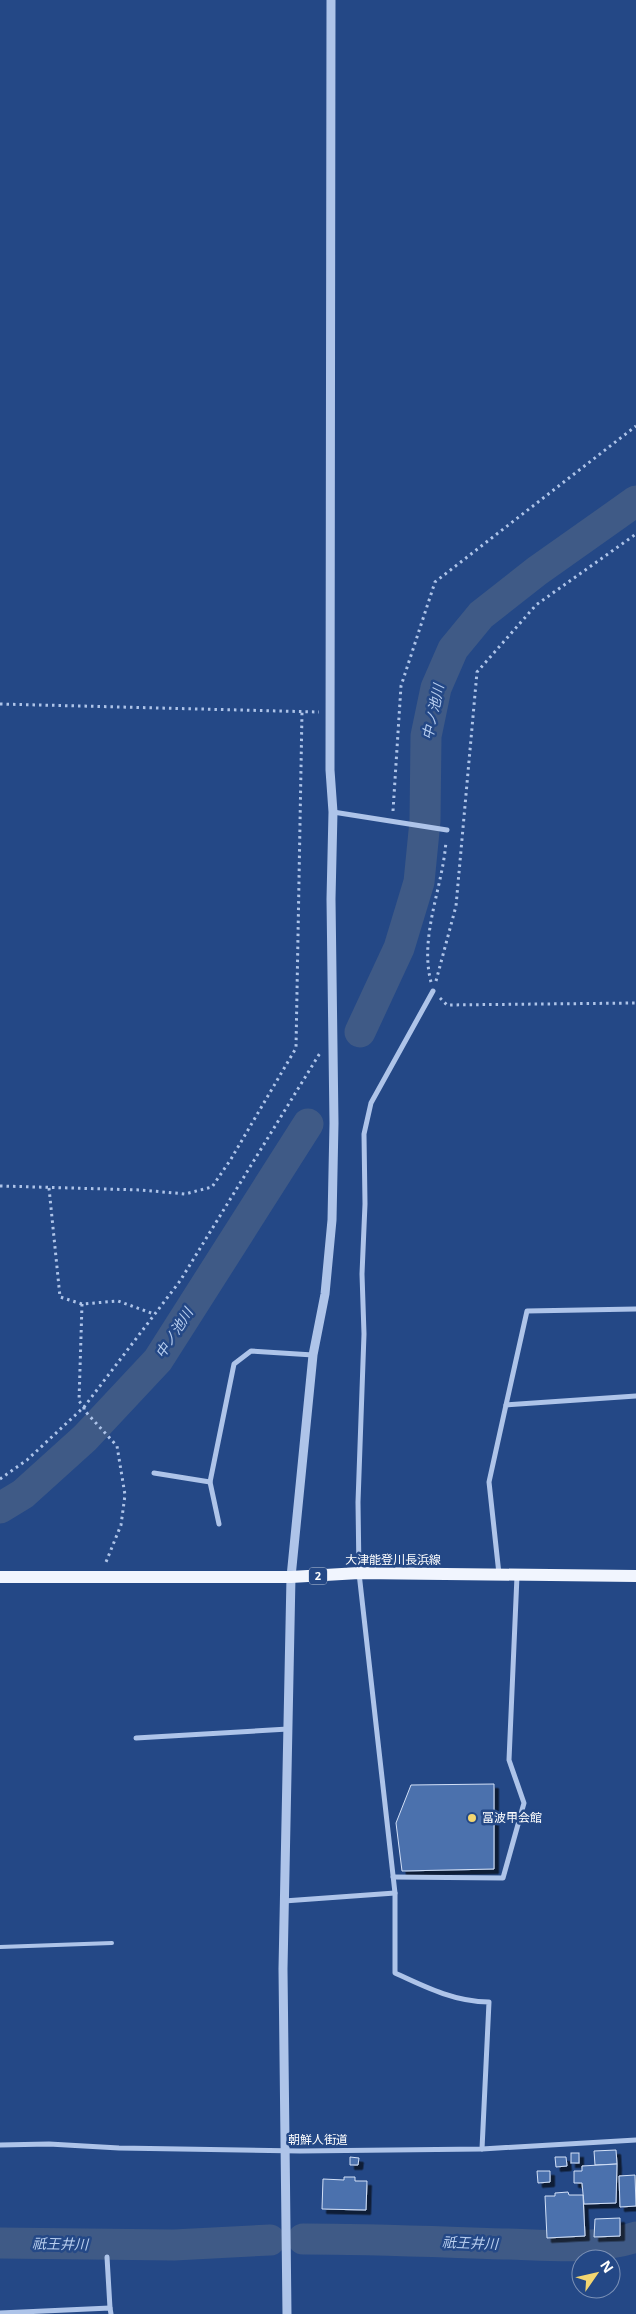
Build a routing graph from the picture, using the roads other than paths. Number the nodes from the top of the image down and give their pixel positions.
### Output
1 (331, 0) edge
2 (333, 812) junction
3 (446, 830) road end
4 (433, 990) road end
5 (636, 1309) edge
6 (313, 1355) junction
7 (636, 1396) edge
8 (506, 1405) junction
9 (154, 1473) dead end
10 (210, 1482) junction
11 (219, 1524) dead end
12 (359, 1573) junction
13 (499, 1575) junction
14 (517, 1576) junction
15 (636, 1576) edge
16 (0, 1577) edge
17 (291, 1577) junction
18 (288, 1729) junction
19 (136, 1738) dead end
20 (393, 1876) junction
21 (395, 1893) junction
22 (284, 1901) junction
23 (112, 1943) dead end
24 (0, 1947) edge
25 (636, 2140) edge
26 (0, 2145) edge
27 (482, 2149) junction
28 (284, 2150) junction
29 (107, 2257) dead end
30 (110, 2311) edge
31 (0, 2313) edge
32 (287, 2314) edge

1 - 2 street
2 - 3 street
2 - 6 street
4 - 12 street
5 - 8 street
6 - 10 street
6 - 17 street
7 - 8 street
8 - 13 street
9 - 10 street
10 - 11 street
12 - 13 main road, 大津能登川長浜線 / 2
12 - 17 main road, 大津能登川長浜線 / 2
12 - 20 street
13 - 14 main road, 大津能登川長浜線 / 2
14 - 15 main road, 大津能登川長浜線 / 2
14 - 20 street
16 - 17 main road, 大津能登川長浜線 / 2
17 - 18 street
18 - 19 street
18 - 22 street
20 - 21 street
21 - 22 street
21 - 27 street
22 - 28 street
23 - 24 lane
25 - 27 street, 朝鮮人街道
26 - 28 street, 朝鮮人街道
27 - 28 street, 朝鮮人街道
28 - 32 street
29 - 30 street
30 - 31 street

